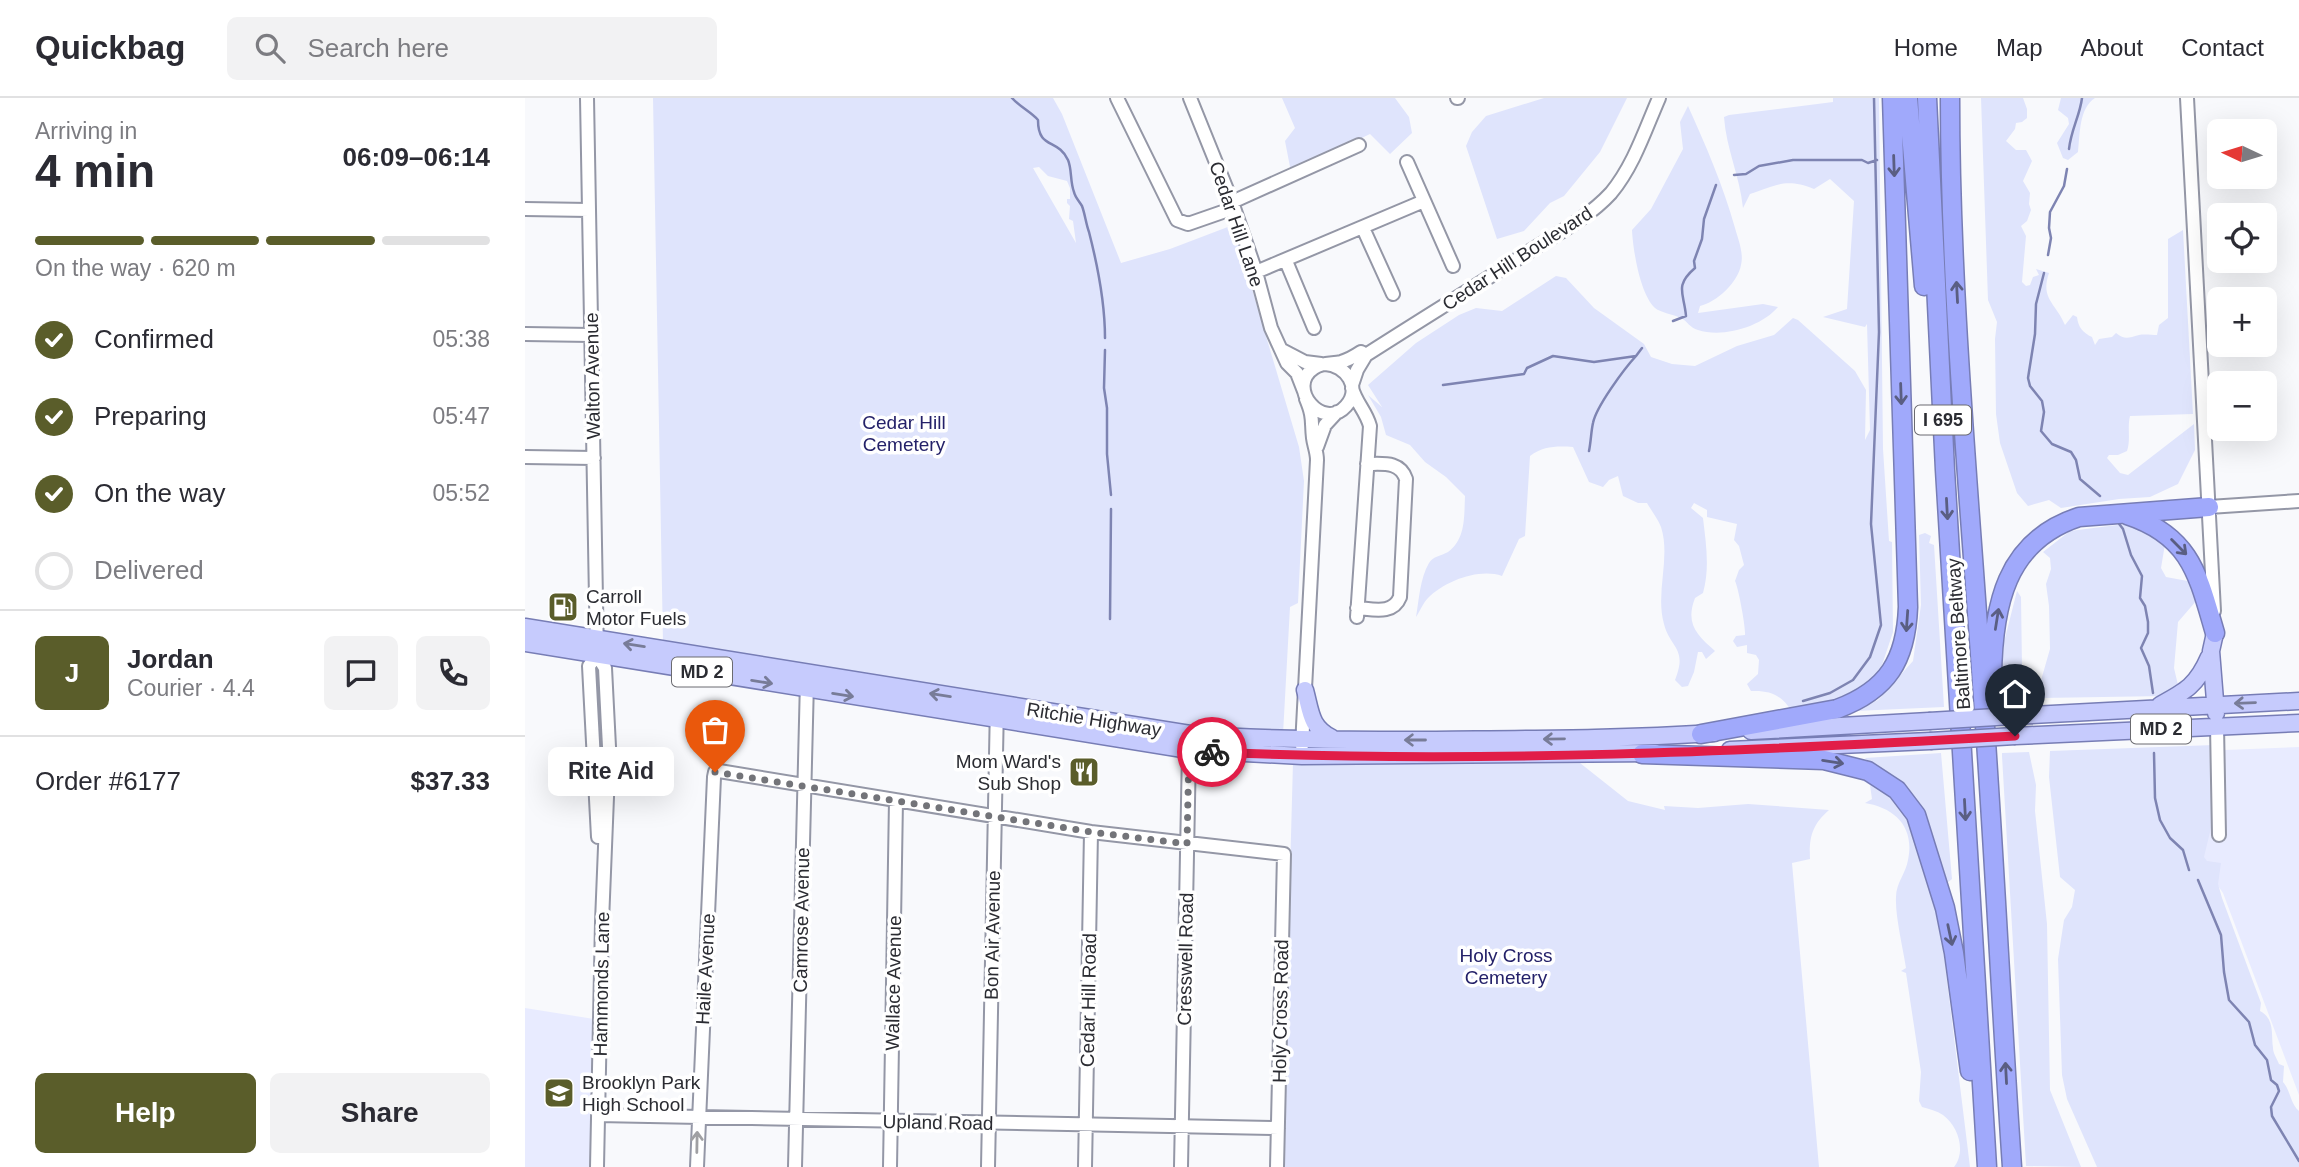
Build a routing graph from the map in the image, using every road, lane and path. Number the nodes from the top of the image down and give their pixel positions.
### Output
1 (587, 98) edge
2 (1117, 98) edge
3 (1190, 98) edge
4 (1659, 98) edge
5 (1892, 98) edge
6 (1908, 98) edge
7 (1927, 98) edge
8 (1950, 98) edge
9 (2187, 98) edge
10 (1359, 145) dead end
11 (1408, 162) dead end
12 (1424, 201) junction
13 (1233, 205) junction
14 (525, 209) edge
15 (589, 210) junction
16 (1363, 228) junction
17 (1286, 261) junction
18 (1453, 266) dead end
19 (1257, 272) junction
20 (1393, 294) dead end
21 (1314, 328) dead end
22 (525, 334) edge
23 (591, 335) junction
24 (1282, 350) junction
25 (1366, 355) junction
26 (1323, 364) junction
27 (1352, 386) junction
28 (1305, 395) junction
29 (1339, 411) junction
30 (1369, 438) junction
31 (1317, 448) junction
32 (525, 457) edge
33 (594, 458) junction
34 (1367, 464) junction
35 (1945, 470) junction
36 (2299, 501) edge
37 (2209, 507) junction
38 (2121, 513) junction
39 (525, 628) edge
40 (2215, 632) junction
41 (525, 643) edge
42 (597, 647) junction
43 (2211, 651) junction
44 (807, 681) junction
45 (1305, 690) junction
46 (2299, 701) edge
47 (997, 704) junction
48 (2216, 705) junction
49 (2156, 707) junction
50 (592, 714) junction
51 (996, 721) junction
52 (2299, 723) edge
53 (2217, 726) junction
54 (1701, 734) junction
55 (1302, 739) junction
56 (1334, 739) junction
57 (609, 747) junction
58 (593, 749) junction
59 (1189, 750) junction
60 (1642, 754) junction
61 (1302, 756) junction
62 (1990, 785) junction
63 (804, 786) junction
64 (896, 800) junction
65 (606, 803) junction
66 (995, 817) junction
67 (1091, 832) junction
68 (2219, 835) dead end
69 (1187, 844) junction
70 (603, 885) junction
71 (598, 1115) junction
72 (698, 1117) junction
73 (796, 1120) junction
74 (890, 1121) junction
75 (989, 1123) junction
76 (1086, 1125) junction
77 (1182, 1127) junction
78 (1278, 1128) junction
79 (597, 1167) edge
80 (697, 1167) edge
81 (795, 1167) edge
82 (890, 1167) edge
83 (988, 1167) edge
84 (1085, 1167) edge
85 (1181, 1167) edge
86 (1277, 1167) edge
87 (1985, 1167) edge
88 (2013, 1167) edge

1 - 15 street, Walton Avenue
2 - 13 street
3 - 13 street, Cedar Hill Lane
4 - 25 street, Cedar Hill Boulevard
5 -> 54 highway
6 - 35 highway
7 - 35 highway, Baltimore Beltway / I 695
62 -> 8 highway, Baltimore Beltway / I 695
9 - 37 street
10 - 13 street
11 - 12 street
12 - 16 street
12 - 18 street
13 - 19 street, Cedar Hill Lane
14 - 15 street
15 - 23 street, Walton Avenue
16 - 17 street
16 - 20 street
17 - 19 street
17 - 21 street
19 - 24 street, Cedar Hill Lane
22 - 23 street
23 - 33 street, Walton Avenue
24 - 26 street
24 - 28 street, Cedar Hill Lane
25 - 26 street, Cedar Hill Boulevard
25 - 27 street
26 - 27 street
26 - 28 street
27 - 29 street
27 - 30 street
28 - 29 street
28 - 31 street
29 - 30 street
29 - 31 street
30 - 34 street
31 - 45 street
32 - 33 street
33 - 42 street, Walton Avenue
34 - 34 street
35 -> 87 highway, Baltimore Beltway / I 695
36 - 37 street
37 - 38 highway
37 - 40 street
38 -> 40 highway
62 -> 38 highway
39 - 42 main road, Ritchie Highway / MD 2
40 - 43 main road
40 - 48 main road
41 - 42 main road, Ritchie Highway / MD 2
42 - 44 main road, Ritchie Highway / MD 2
42 - 50 street, Hammonds Lane
42 - 57 street, Hammonds Lane
43 - 48 main road
43 - 49 main road
47 -> 44 main road, Ritchie Highway / MD 2
44 -> 51 main road, Ritchie Highway / MD 2
44 - 63 street, Camrose Avenue
45 - 55 street
45 - 56 main road
46 -> 48 main road, Ritchie Highway / MD 2
47 - 51 street, Bon Air Avenue
47 - 55 main road, Ritchie Highway / MD 2
48 - 49 main road, Ritchie Highway / MD 2
48 - 53 main road
49 - 54 main road, Ritchie Highway / MD 2, bridge
50 - 57 street
50 - 58 street, Hammonds Lane
51 - 59 main road, Ritchie Highway / MD 2
51 - 66 street, Bon Air Avenue
52 - 53 main road, Ritchie Highway / MD 2
53 - 60 main road, Ritchie Highway / MD 2, bridge
53 - 68 street
54 -> 56 main road, Ritchie Highway / MD 2
55 - 56 main road, Ritchie Highway / MD 2
55 - 61 street
57 - 65 street, Hammonds Lane
58 - 65 street
58 - 70 street, Hammonds Lane
59 - 61 main road, Ritchie Highway / MD 2
59 - 69 street, Cresswell Road
60 - 61 main road, Ritchie Highway / MD 2
60 -> 87 highway
88 -> 62 highway, Baltimore Beltway / I 695
63 - 64 street
63 - 72 street, Haile Avenue
63 - 73 street, Camrose Avenue
64 - 66 street
64 - 74 street, Wallace Avenue
65 - 70 street, Hammonds Lane
66 - 67 street
66 - 75 street, Bon Air Avenue
67 - 69 street
67 - 76 street, Cedar Hill Road
69 - 77 street, Cresswell Road
69 - 78 street, Holy Cross Road
70 - 71 street, Hammonds Lane
71 - 72 street, Upland Road
71 - 79 street, Hammonds Lane
72 - 73 street, Upland Road
80 -> 72 street, Haile Avenue
73 - 74 street, Upland Road
73 - 81 street, Camrose Avenue
74 - 75 street, Upland Road
74 - 82 street, Wallace Avenue
75 - 76 street, Upland Road
75 - 83 street, Bon Air Avenue
76 - 77 street, Upland Road
76 - 84 street, Cedar Hill Road
77 - 78 street, Upland Road
77 - 85 street, Cresswell Road
78 - 86 street, Holy Cross Road

